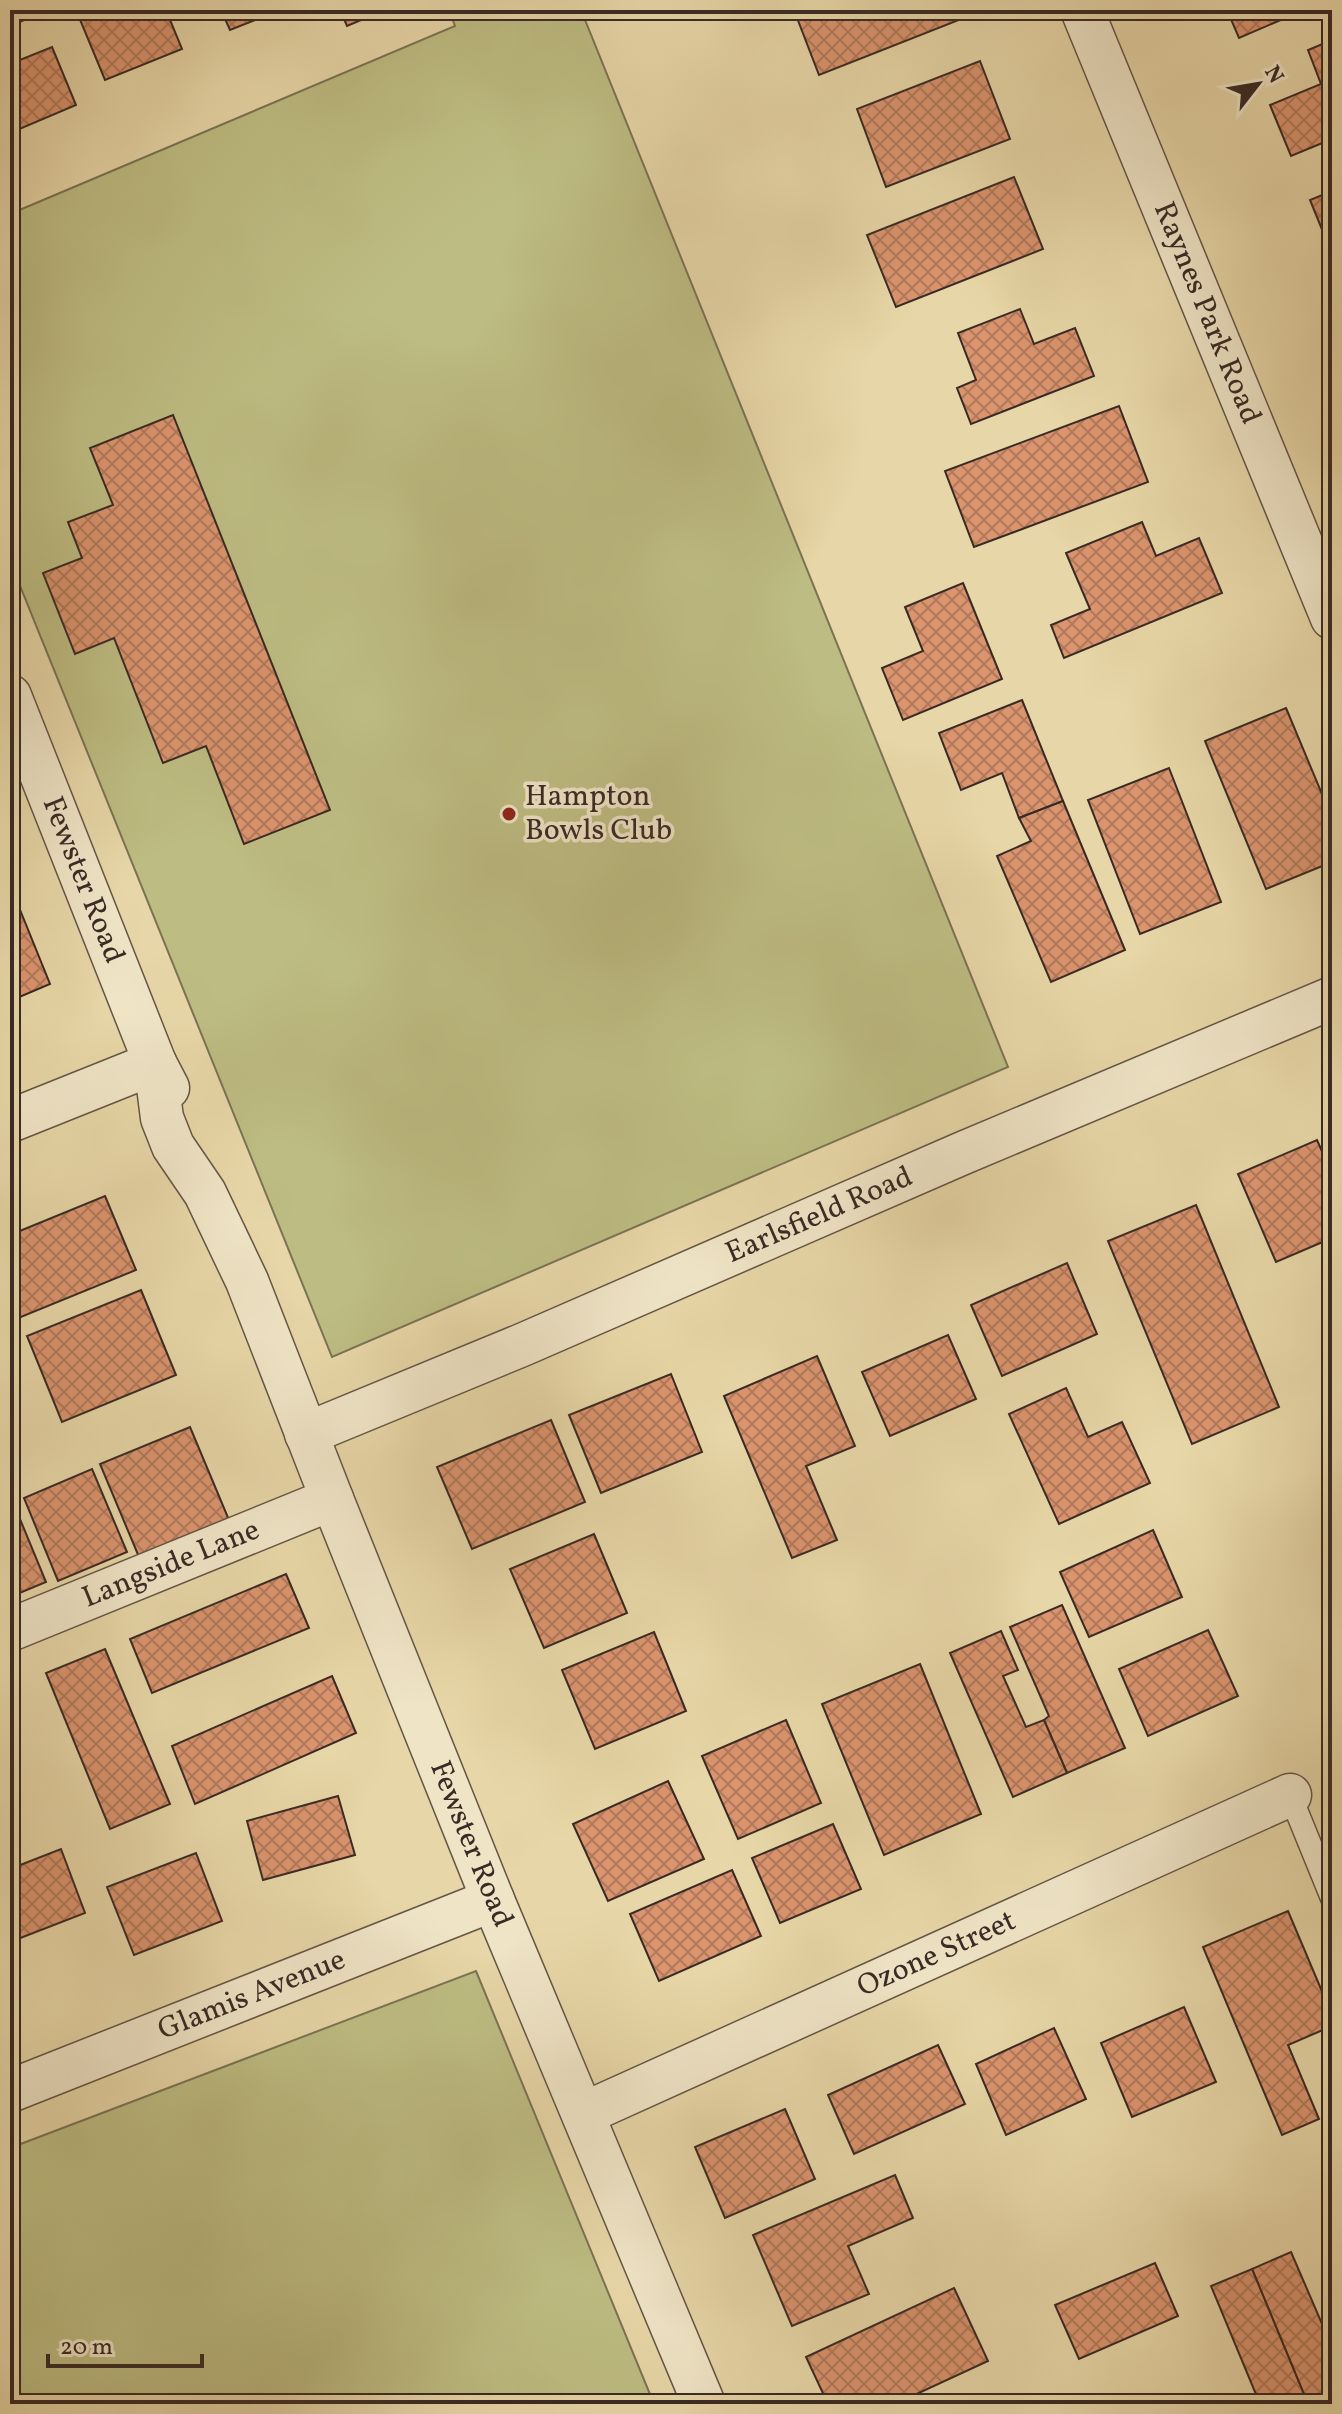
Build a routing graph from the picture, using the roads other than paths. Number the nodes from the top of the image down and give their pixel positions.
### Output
1 (1082, 10) edge
2 (1332, 618) edge
3 (10, 696) edge
4 (1332, 998) edge
5 (155, 1063) junction
6 (10, 1121) edge
7 (306, 1434) junction
8 (332, 1499) junction
9 (10, 1630) edge
10 (1290, 1795) joint
11 (1332, 1898) edge
12 (493, 1900) junction
13 (10, 2091) edge
14 (583, 2114) junction
15 (704, 2404) edge

1 - 2 street, Raynes Park Road
3 - 5 street, Fewster Road
4 - 7 street, Earlsfield Road
5 - 6 street
5 - 7 street, Fewster Road
7 - 8 street, Fewster Road
8 - 9 street, Langside Lane
8 - 12 street, Fewster Road
10 - 11 lane
10 - 14 street, Ozone Street
12 - 13 street, Glamis Avenue
12 - 14 street, Fewster Road
14 - 15 street, Fewster Road

